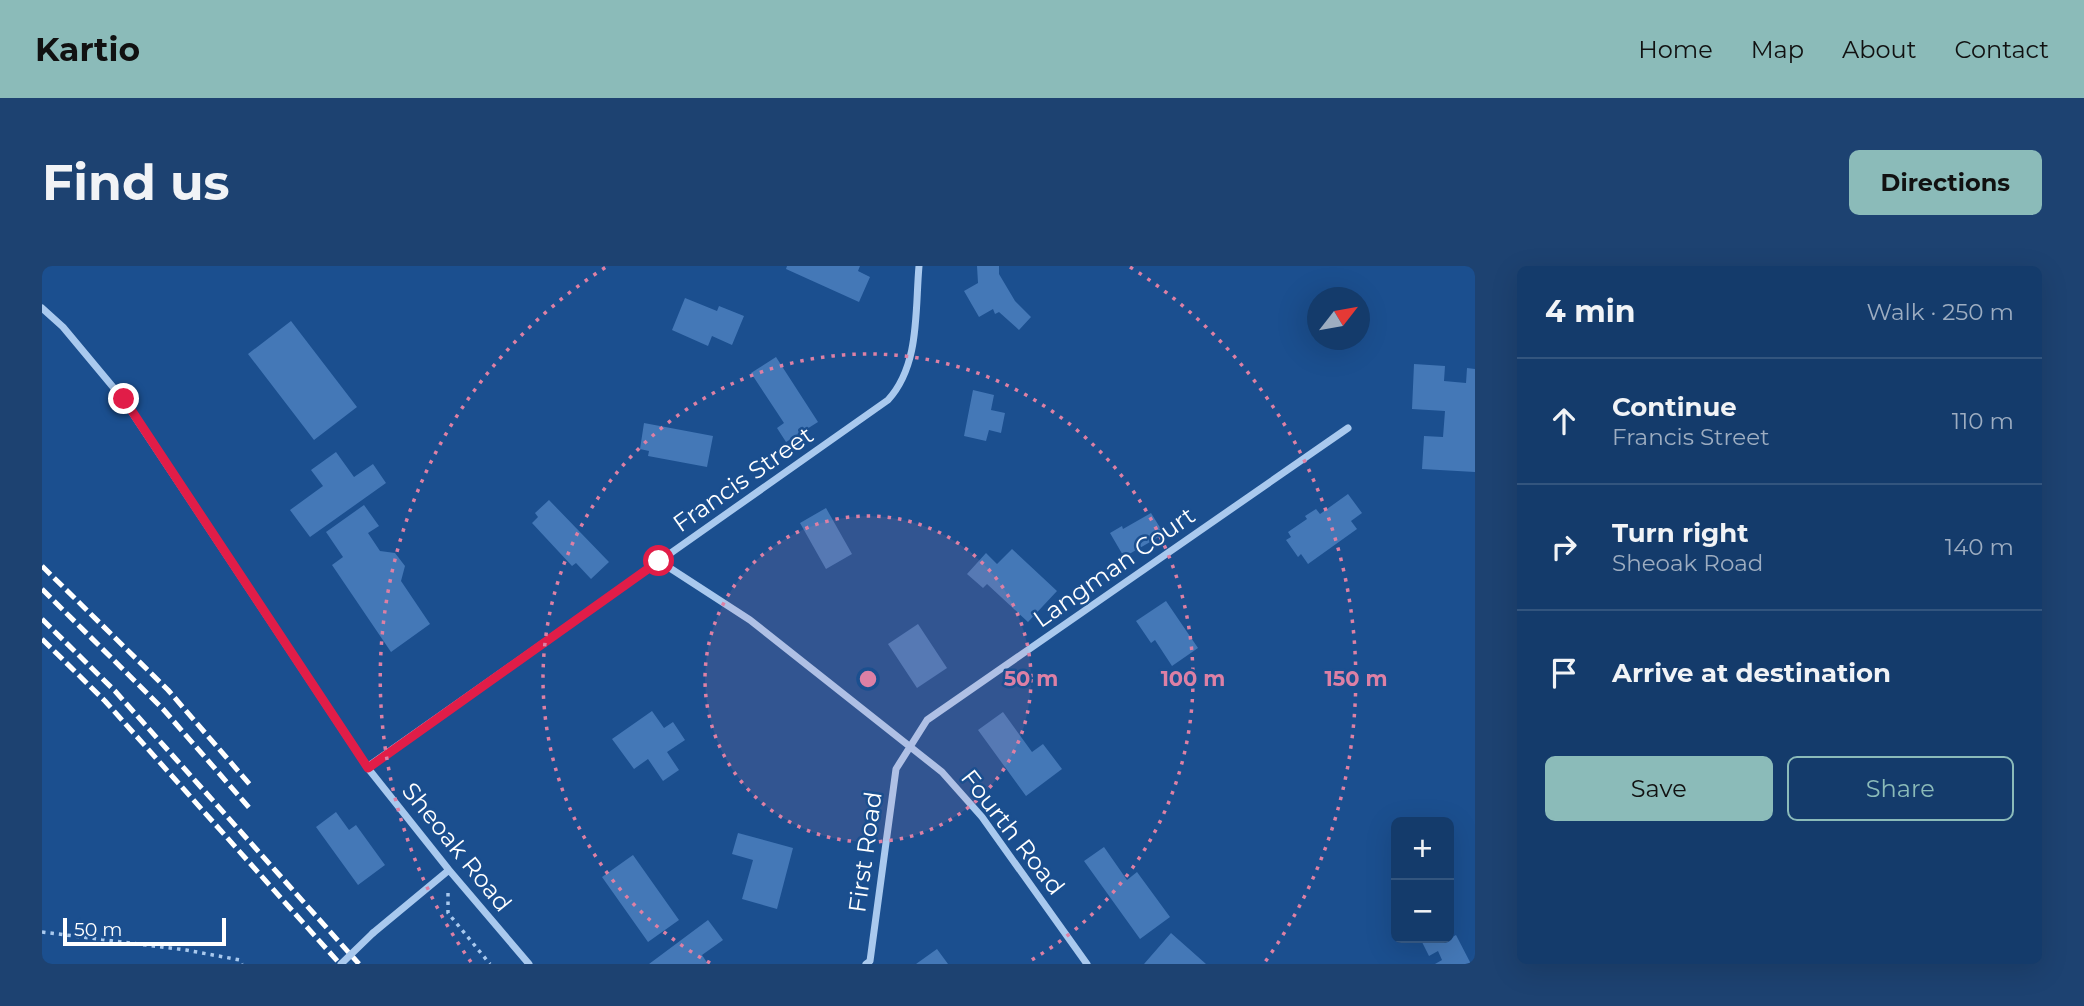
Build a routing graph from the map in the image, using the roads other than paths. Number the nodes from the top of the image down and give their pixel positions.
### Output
1 (919, 266) edge
2 (42, 308) edge
3 (1348, 428) dead end
4 (659, 561) junction
5 (910, 747) junction
6 (368, 768) junction
7 (449, 870) junction
8 (341, 964) edge
9 (529, 964) edge
10 (866, 964) edge
11 (1087, 964) edge

1 - 4 street, Francis Street
2 - 6 street, Sheoak Road
3 - 5 street, Langman Court
4 - 5 street, Fourth Road
4 - 6 street, Francis Street
5 - 10 street, First Road
5 - 11 street, Fourth Road
6 - 7 street, Sheoak Road
7 - 8 street, bridge
7 - 9 street, Sheoak Road

